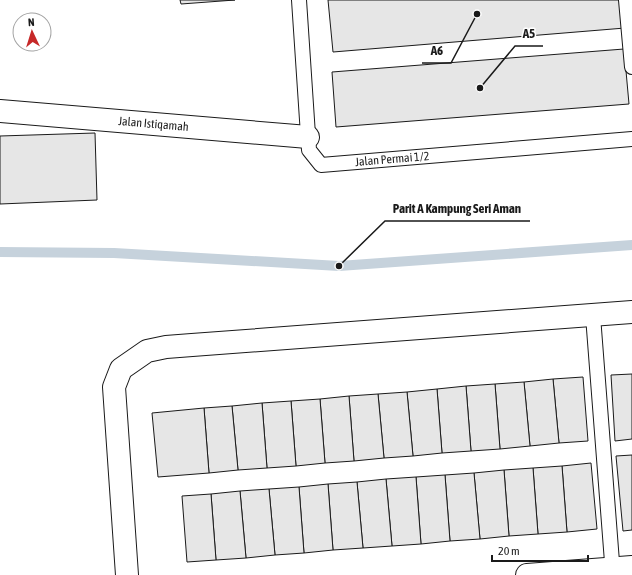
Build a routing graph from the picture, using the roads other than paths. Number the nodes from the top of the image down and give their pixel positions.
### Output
1 (299, 0) edge
2 (626, 0) edge
3 (632, 67) edge
4 (0, 111) edge
5 (308, 137) junction
6 (632, 139) edge
7 (632, 312) edge
8 (593, 316) junction
9 (619, 570) edge
10 (127, 575) edge
11 (527, 575) edge

1 - 5 lane, Jalan Permai 1/2
2 - 3 lane
4 - 5 street, Jalan Istiqamah
5 - 6 lane, Jalan Permai 1/2
7 - 8 street
8 - 9 lane
8 - 10 street
9 - 11 street

